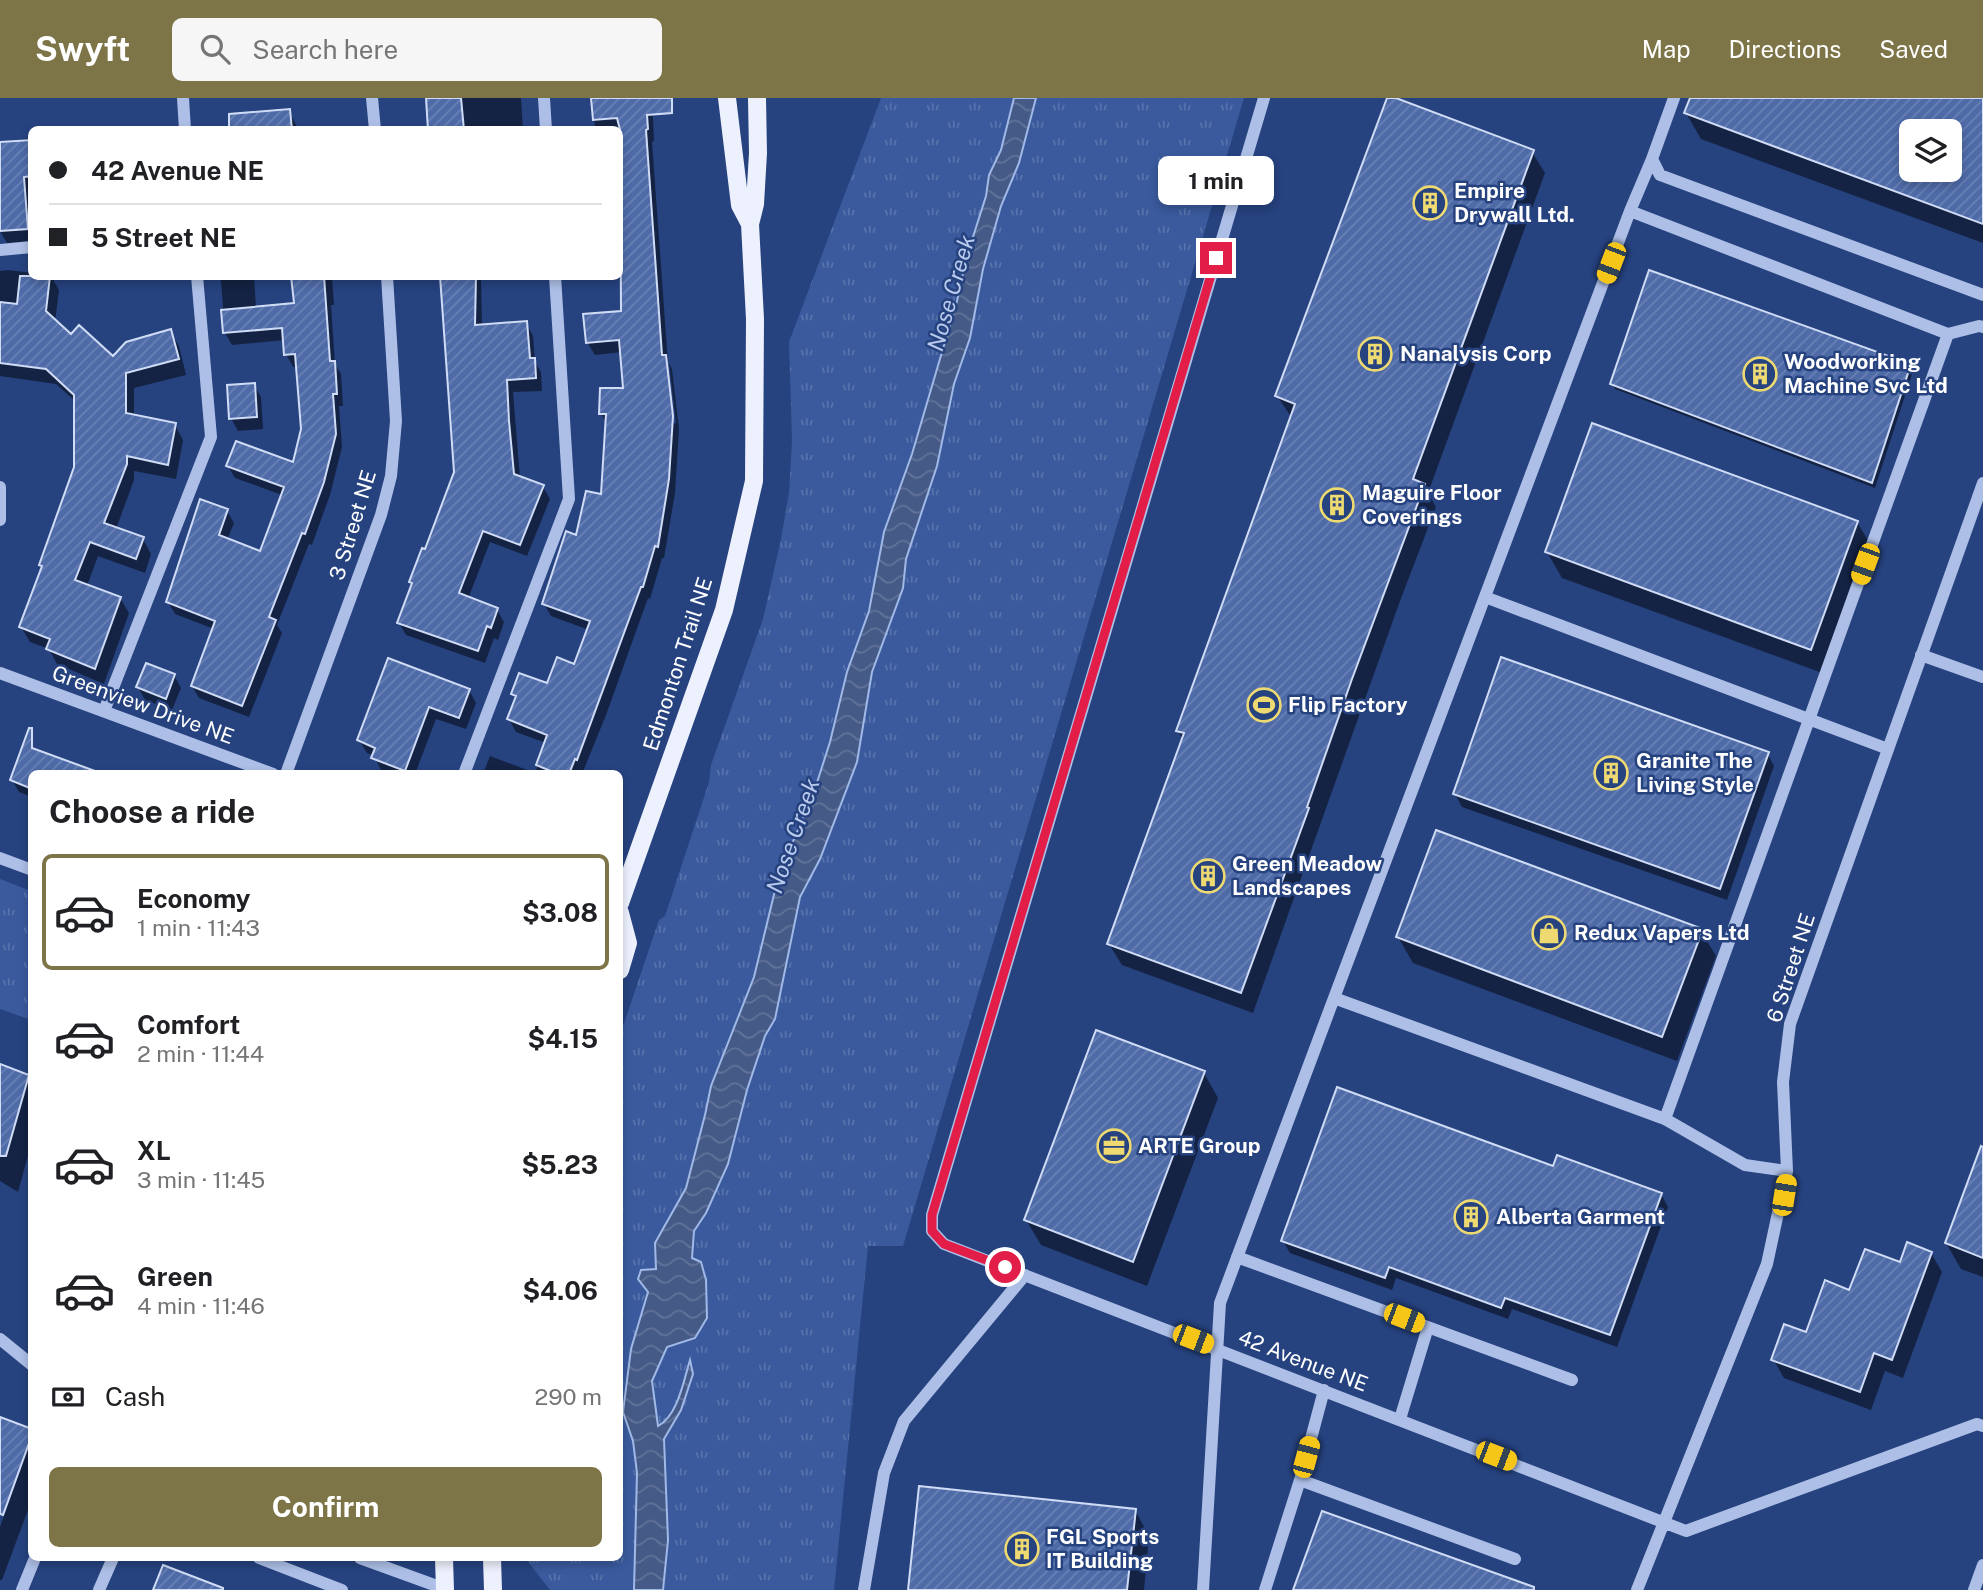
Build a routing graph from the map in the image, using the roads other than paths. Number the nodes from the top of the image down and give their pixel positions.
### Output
1 (183, 98) edge
2 (372, 98) edge
3 (544, 98) edge
4 (727, 98) edge
5 (757, 98) edge
6 (1264, 98) edge
7 (1674, 98) edge
8 (185, 126) edge
9 (375, 126) edge
10 (546, 126) edge
11 (1652, 159) junction
12 (1630, 211) junction
13 (750, 224) junction
14 (28, 247) edge
15 (0, 250) edge
16 (197, 280) edge
17 (387, 280) edge
18 (555, 280) edge
19 (1983, 295) edge
20 (1982, 323) edge
21 (1948, 334) junction
22 (1983, 483) edge
23 (0, 487) edge
24 (0, 520) edge
25 (1485, 597) junction
26 (1921, 655) junction
27 (0, 673) edge
28 (1983, 677) edge
29 (104, 711) junction
30 (1810, 718) junction
31 (1888, 748) junction
32 (261, 770) edge
33 (287, 770) edge
34 (466, 770) edge
35 (0, 858) edge
36 (28, 868) edge
37 (623, 895) edge
38 (623, 924) edge
39 (623, 960) edge
40 (1334, 998) junction
41 (1665, 1119) junction
42 (1787, 1171) junction
43 (1237, 1256) junction
44 (1025, 1275) junction
45 (1427, 1327) junction
46 (0, 1339) edge
47 (1217, 1349) junction
48 (28, 1362) edge
49 (1572, 1380) dead end
50 (1324, 1390) junction
51 (1400, 1419) junction
52 (1983, 1426) edge
53 (1300, 1480) junction
54 (1664, 1521) junction
55 (1515, 1559) dead end
56 (34, 1561) edge
57 (112, 1561) edge
58 (266, 1561) edge
59 (368, 1561) edge
60 (444, 1561) edge
61 (492, 1561) edge
62 (1983, 1564) edge
63 (333, 1588) edge
64 (22, 1590) edge
65 (99, 1590) edge
66 (446, 1590) edge
67 (493, 1590) edge
68 (864, 1590) edge
69 (1203, 1590) edge
70 (1265, 1590) edge
71 (1637, 1590) edge
72 (1973, 1590) edge

1 - 8 street
2 - 9 street
3 - 10 street
4 - 13 main road, Edmonton Trail NE
5 - 13 main road, Edmonton Trail NE
6 - 44 street, 42 Avenue NE
7 - 11 street
11 - 12 street
11 - 19 street
12 - 21 street
12 - 25 street
13 - 37 main road, Edmonton Trail NE
14 - 15 street
16 - 29 street
17 - 33 street, 3 Street NE
18 - 34 street
20 - 21 street
21 - 30 street
22 - 26 street, 6 Street NE
23 - 24 street
25 - 30 street
25 - 40 street
26 - 28 street
26 - 31 street, 6 Street NE
27 - 29 street, Greenview Drive NE
29 - 32 street, Greenview Drive NE
30 - 31 street
30 - 41 street
31 - 42 street, 6 Street NE
35 - 36 street
38 - 39 main road
40 - 41 street
40 - 43 street
41 - 42 street
42 - 54 street, 6 Street NE
43 - 45 street
43 - 47 street
44 - 47 street, 42 Avenue NE
44 - 68 street
45 - 49 street
45 - 51 street
46 - 48 street
47 - 50 street, 42 Avenue NE
47 - 69 street
50 - 51 street, 42 Avenue NE
50 - 53 street
51 - 54 street, 42 Avenue NE
52 - 54 street, 42 Avenue NE
53 - 55 street
53 - 70 street
54 - 71 street, 6 Street NE
56 - 64 street
57 - 65 street
58 - 63 street
59 - 66 street
60 - 66 main road
61 - 67 main road
62 - 72 street

